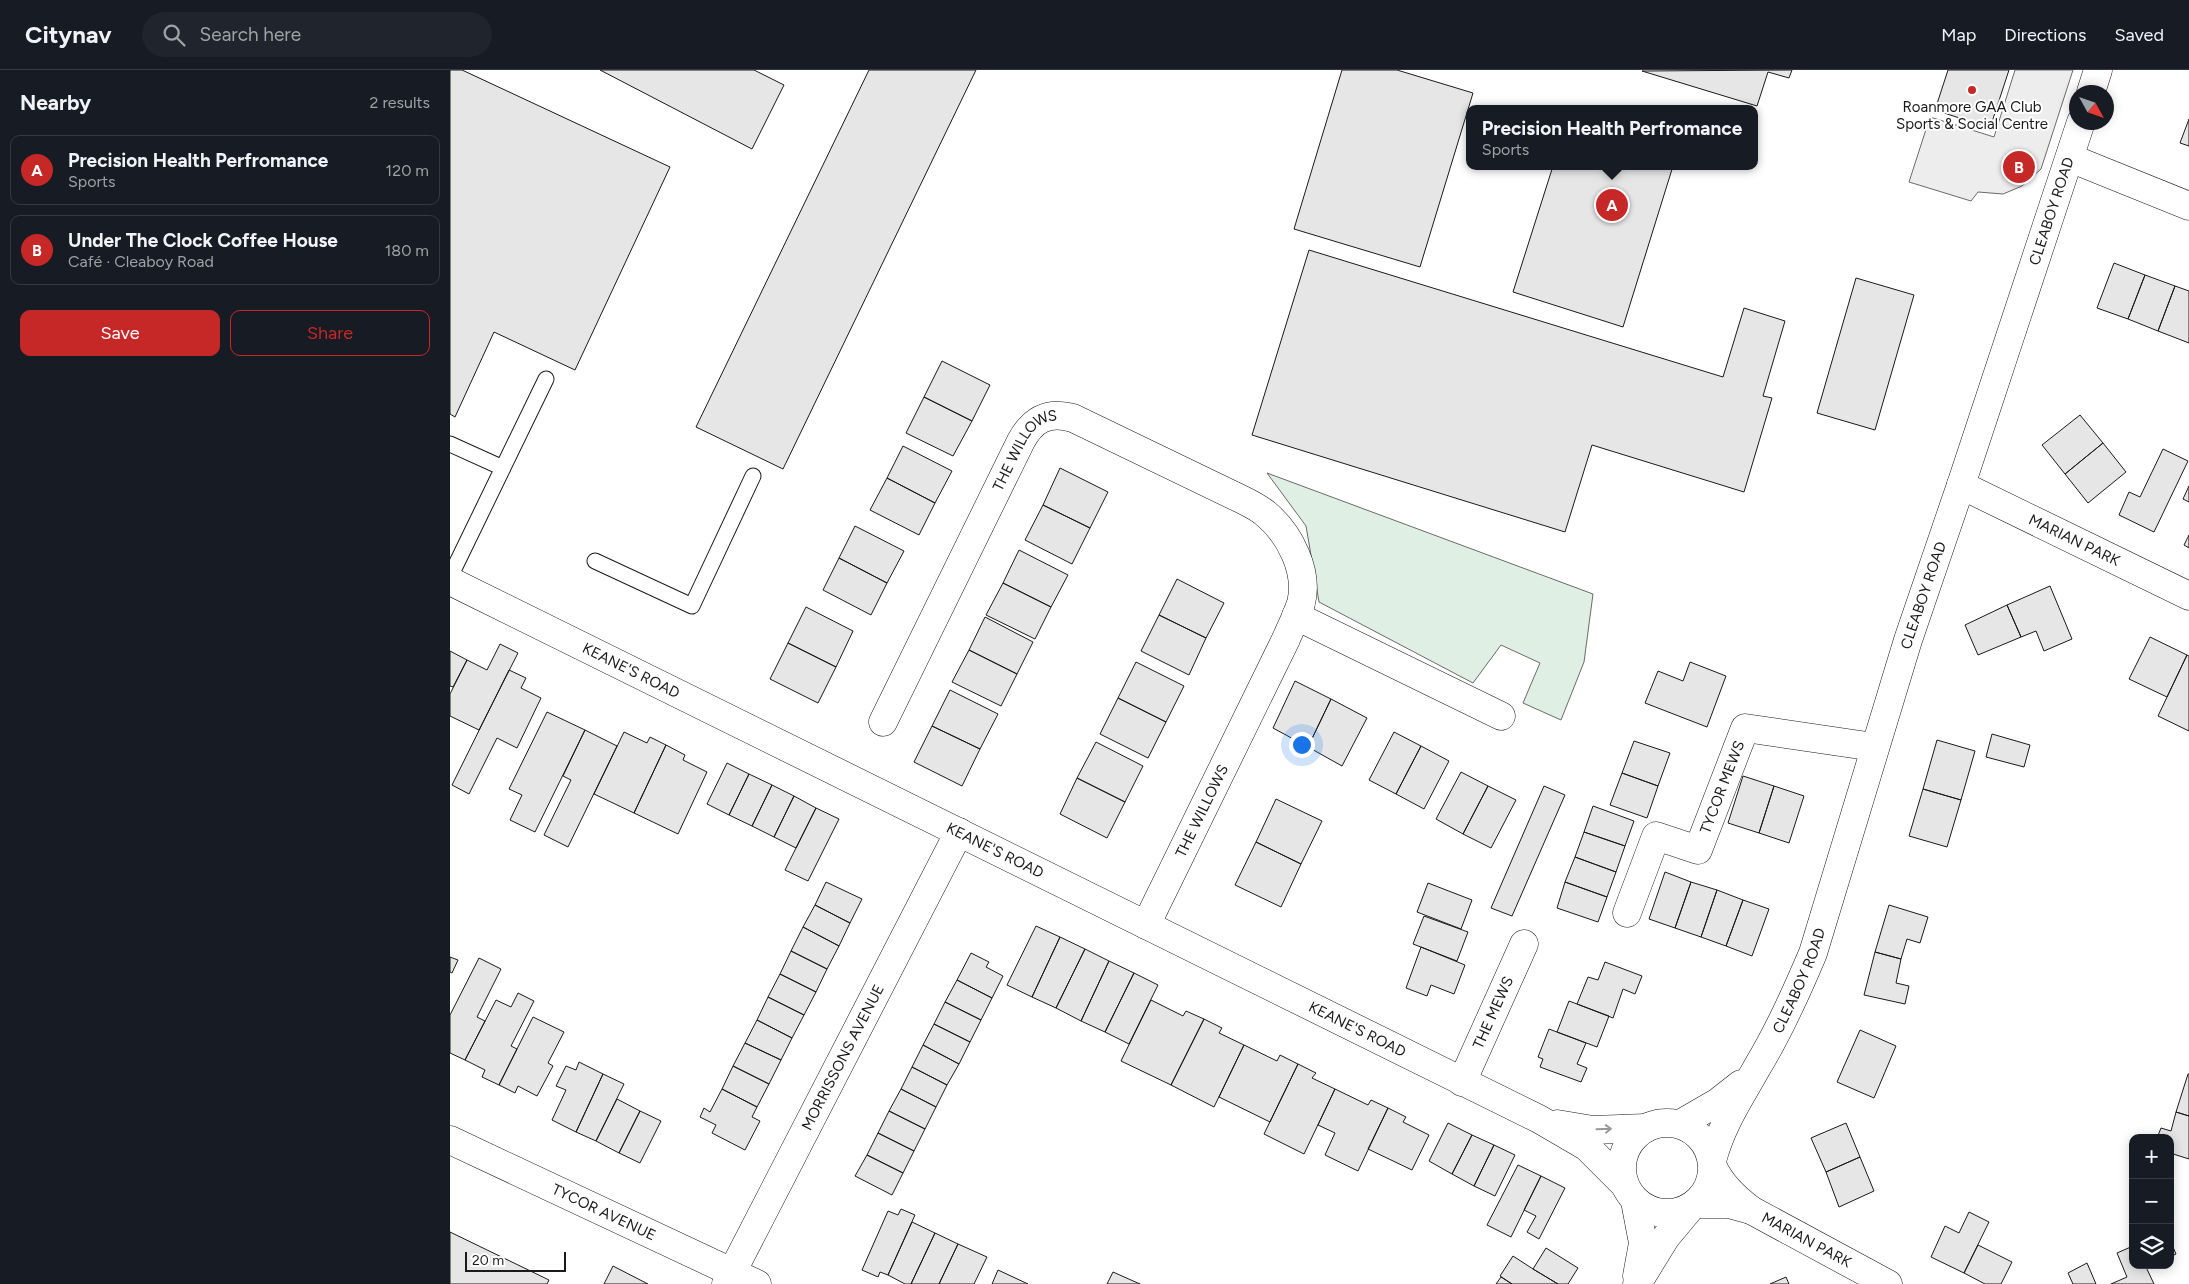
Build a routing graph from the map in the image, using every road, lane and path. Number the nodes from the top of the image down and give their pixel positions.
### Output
1 (2098, 70) edge
2 (2093, 85) edge
3 (2079, 130) edge
4 (2070, 158) junction
5 (2189, 206) edge
6 (546, 379) dead end
7 (450, 444) edge
8 (503, 468) junction
9 (753, 476) dead end
10 (1961, 485) junction
11 (595, 561) dead end
12 (450, 576) edge
13 (450, 580) edge
14 (2189, 596) edge
15 (1296, 616) junction
16 (1502, 716) dead end
17 (883, 722) dead end
18 (1874, 747) junction
19 (960, 832) junction
20 (1627, 913) dead end
21 (1146, 925) junction
22 (1524, 944) dead end
23 (1760, 1064) junction
24 (1462, 1082) junction
25 (1539, 1119) junction
26 (1680, 1124) junction
27 (1646, 1128) junction
28 (450, 1140) edge
29 (1712, 1164) junction
30 (1630, 1193) junction
31 (1693, 1205) junction
32 (1751, 1210) junction
33 (729, 1278) edge
34 (757, 1284) edge
35 (1635, 1284) edge
36 (1888, 1284) edge

1 - 2 street
3 - 4 street, CLEABOY ROAD
4 - 5 street
4 - 10 street, CLEABOY ROAD
6 - 8 lane
7 - 8 lane
8 - 12 lane
9 - 11 lane
10 - 14 street, MARIAN PARK
10 - 18 street, CLEABOY ROAD
13 - 19 street, KEANE'S ROAD
15 - 16 street
15 - 17 street, THE WILLOWS
15 - 21 street, THE WILLOWS
18 - 20 street, TYCOR MEWS
18 - 23 street, CLEABOY ROAD
19 - 21 street, KEANE'S ROAD
19 - 33 street, MORRISSONS AVENUE
21 - 24 street, KEANE'S ROAD
22 - 24 street, THE MEWS
23 - 26 street, CLEABOY ROAD
23 - 29 street, CLEABOY ROAD
24 - 25 street, KEANE'S ROAD
25 -> 27 street, KEANE'S ROAD
25 - 30 street, KEANE'S ROAD
26 - 27 street
26 - 29 street
27 - 30 street
28 - 33 street, TYCOR AVENUE
29 - 31 street
29 - 32 street, MARIAN PARK
30 - 31 street
30 - 35 street
31 - 32 street, MARIAN PARK
31 - 35 street
32 - 36 street, MARIAN PARK
33 - 34 street, TYCOR AVENUE

